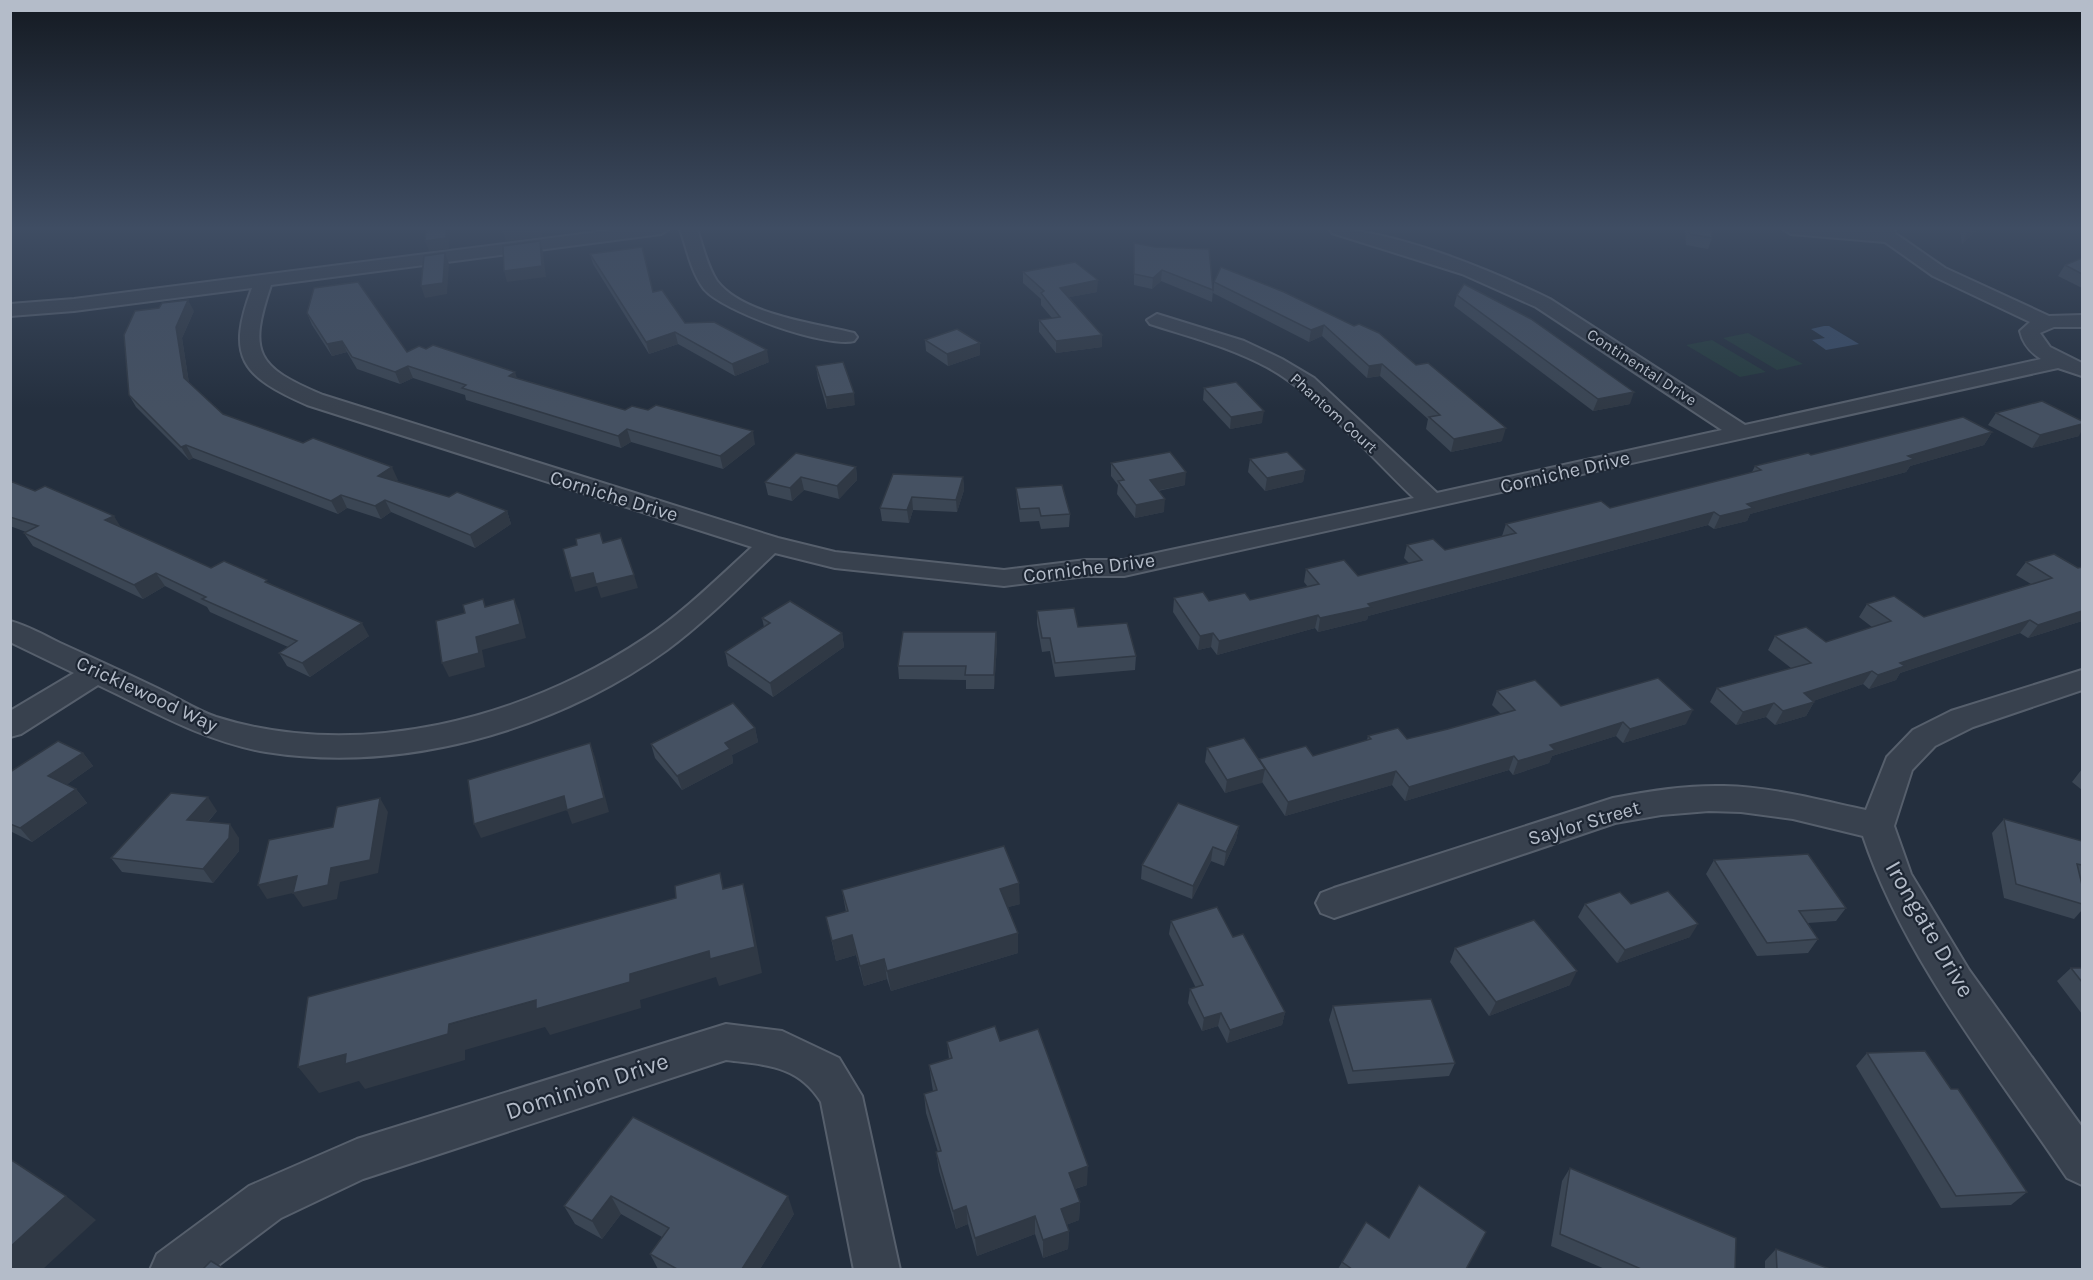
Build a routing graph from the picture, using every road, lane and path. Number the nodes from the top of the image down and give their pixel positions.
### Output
1 (202, 289) edge
2 (261, 289) edge
3 (716, 289) edge
4 (1515, 289) edge
5 (1975, 289) edge
6 (10, 310) edge
7 (1156, 320) dead end
8 (2082, 321) edge
9 (2046, 322) junction
10 (847, 337) dead end
11 (2060, 361) junction
12 (2082, 370) edge
13 (1742, 432) junction
14 (1432, 502) junction
15 (770, 544) junction
16 (10, 630) edge
17 (97, 672) junction
18 (2082, 680) edge
19 (10, 726) edge
20 (1877, 826) junction
21 (1334, 903) dead end
22 (2082, 1162) edge
23 (173, 1269) edge
24 (877, 1269) edge

1 - 6 street
2 - 15 street, Corniche Drive
3 - 10 street
4 - 13 street, Continental Drive
5 - 9 street
7 - 14 street, Phantom Court
8 - 9 street
9 - 11 street
11 - 12 street
11 - 13 street, Corniche Drive
13 - 14 street, Corniche Drive
14 - 15 street, Corniche Drive
15 - 17 street, Cricklewood Way
16 - 17 street, Cricklewood Way
17 - 19 street
18 - 20 street
20 - 21 street, Saylor Street
20 - 22 street, Irongate Drive
23 - 24 street, Dominion Drive

